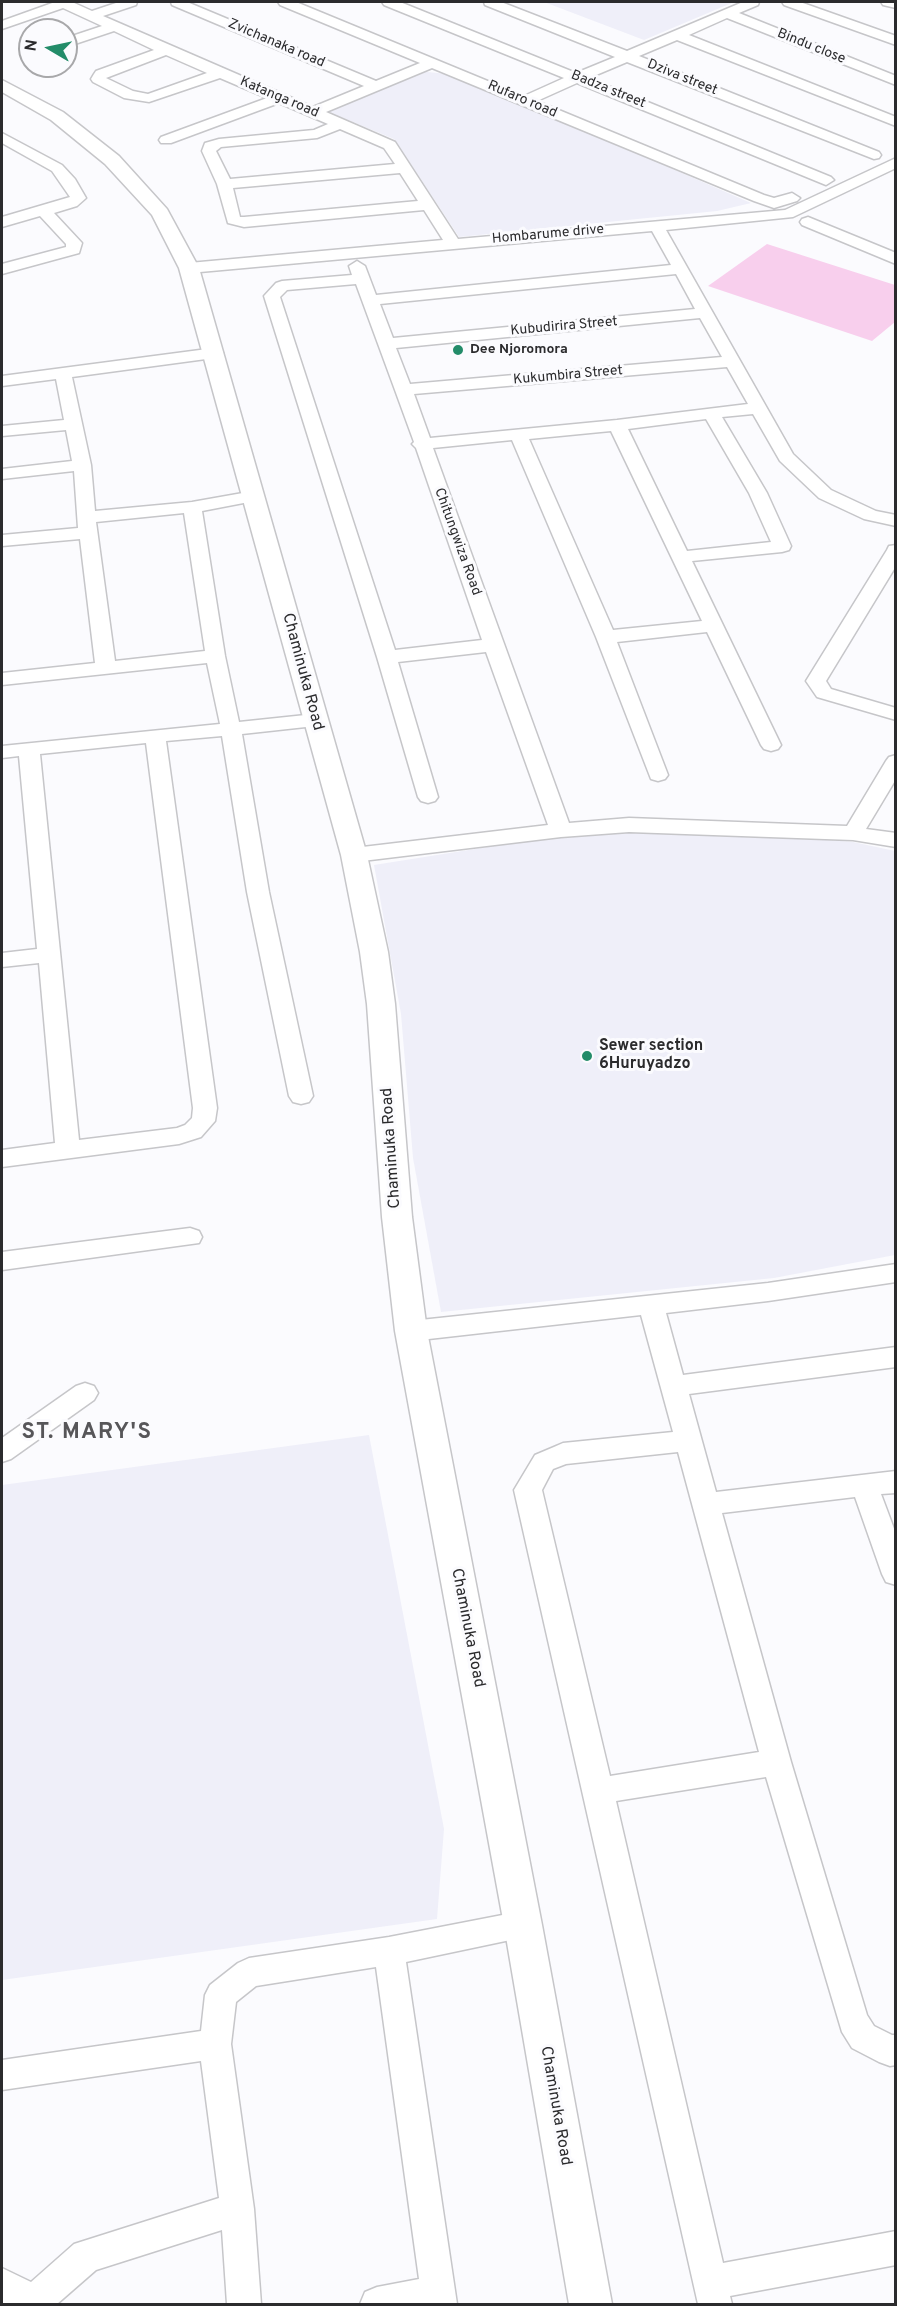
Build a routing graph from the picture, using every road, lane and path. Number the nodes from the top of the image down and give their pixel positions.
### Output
1 (63, 2) edge
2 (130, 2) edge
3 (177, 2) edge
4 (285, 2) edge
5 (389, 2) edge
6 (490, 2) edge
7 (753, 2) edge
8 (789, 2) edge
9 (888, 2) edge
10 (896, 4) edge
11 (726, 13) junction
12 (92, 15) junction
13 (2, 25) edge
14 (115, 26) junction
15 (677, 35) junction
16 (78, 39) edge
17 (896, 41) edge
18 (166, 50) junction
19 (628, 56) junction
20 (432, 63) junction
21 (220, 73) junction
22 (577, 78) junction
23 (896, 81) edge
24 (2, 85) edge
25 (375, 86) junction
26 (280, 98) junction
27 (524, 101) junction
28 (312, 113) junction
29 (896, 122) edge
30 (340, 124) junction
31 (2, 136) edge
32 (166, 140) dead end
33 (21, 147) junction
34 (2, 152) edge
35 (874, 155) junction
36 (892, 155) edge
37 (403, 168) junction
38 (896, 177) edge
39 (826, 180) junction
40 (225, 184) junction
41 (428, 205) junction
42 (44, 211) junction
43 (2, 222) edge
44 (656, 225) junction
45 (453, 244) junction
46 (896, 244) edge
47 (880, 252) junction
48 (353, 253) junction
49 (896, 259) edge
50 (189, 268) junction
51 (2, 269) edge
52 (681, 269) junction
53 (361, 279) junction
54 (370, 300) junction
55 (706, 313) junction
56 (386, 344) junction
57 (215, 353) junction
58 (732, 361) junction
59 (63, 373) junction
60 (2, 381) edge
61 (404, 390) junction
62 (758, 408) junction
63 (711, 413) junction
64 (73, 424) junction
65 (617, 424) junction
66 (2, 431) edge
67 (518, 434) junction
68 (421, 444) junction
69 (82, 465) junction
70 (2, 474) edge
71 (254, 496) junction
72 (192, 507) junction
73 (896, 521) edge
74 (87, 525) junction
75 (2, 541) edge
76 (896, 550) edge
77 (682, 557) junction
78 (714, 625) junction
79 (606, 637) junction
80 (494, 645) junction
81 (215, 657) junction
82 (387, 657) junction
83 (106, 669) junction
84 (2, 679) edge
85 (896, 714) edge
86 (315, 720) junction
87 (231, 729) junction
88 (155, 737) junction
89 (771, 745) dead end
90 (29, 751) junction
91 (2, 752) edge
92 (896, 761) edge
93 (657, 775) dead end
94 (889, 785) edge
95 (428, 797) dead end
96 (561, 830) junction
97 (854, 833) junction
98 (896, 840) edge
99 (354, 855) junction
100 (49, 955) junction
101 (2, 960) edge
102 (301, 1096) dead end
103 (68, 1149) junction
104 (2, 1158) edge
105 (190, 1236) dead end
106 (2, 1261) edge
107 (896, 1273) edge
108 (651, 1304) junction
109 (411, 1331) junction
110 (896, 1357) edge
111 (675, 1386) junction
112 (85, 1393) dead end
113 (688, 1441) junction
114 (2, 1452) edge
115 (896, 1482) edge
116 (864, 1485) junction
117 (707, 1504) junction
118 (896, 1574) edge
119 (776, 1762) junction
120 (600, 1791) junction
121 (523, 1925) junction
122 (389, 1951) junction
123 (215, 2044) junction
124 (896, 2050) edge
125 (2, 2075) edge
126 (237, 2209) junction
127 (896, 2248) edge
128 (2, 2285) edge
129 (713, 2293) edge
130 (439, 2298) edge
131 (33, 2304) edge
132 (244, 2304) edge
133 (377, 2304) edge
134 (591, 2304) edge

1 - 12 street, Katanga road
1 - 13 street
2 - 12 street
3 - 25 street, Zvichanaka road
4 - 20 street, Rufaro road
5 - 22 street, Badza street
6 - 19 street, Dziva street
7 - 11 street
8 - 17 street
9 - 10 street
11 - 15 street
11 - 23 street, Bindu close
12 - 14 street, Katanga road
14 - 16 street
14 - 18 street, Katanga road
15 - 19 street
15 - 29 street
18 - 21 street, Katanga road
18 - 21 street
19 - 22 street
19 - 35 street, Dziva street
20 - 25 street
20 - 27 street, Rufaro road
21 - 26 street, Katanga road
22 - 27 street
22 - 39 street, Badza street
24 - 50 main road, Chaminuka Road
25 - 28 street
26 - 28 street, Katanga road
26 - 32 street
27 - 39 street, Rufaro road
28 - 30 street, Katanga road
30 - 37 street, Katanga road
30 - 40 street
31 - 33 street
33 - 34 street
33 - 42 street
35 - 36 street, Rufaro road
35 - 39 street, Rufaro road
36 - 44 street, Hombarume drive
37 - 40 street
37 - 41 street, Katanga road
38 - 47 street
40 - 41 street
41 - 45 street, Katanga road
42 - 43 street
42 - 51 street
44 - 45 street, Hombarume drive
44 - 52 street
45 - 48 street, Hombarume drive
46 - 47 street
47 - 49 street
48 - 50 street, Hombarume drive
48 - 53 street, Chitungwiza Road
50 - 57 main road, Chaminuka Road
52 - 54 street
52 - 55 street
53 - 54 street, Chitungwiza Road
53 - 82 street
54 - 56 street, Chitungwiza Road
55 - 56 street, Kubudirira Street
55 - 58 street
56 - 61 street, Chitungwiza Road
57 - 59 street
57 - 71 main road, Chaminuka Road
58 - 61 street, Kukumbira Street
58 - 62 street
59 - 60 street
59 - 64 street
61 - 68 street, Chitungwiza Road
62 - 63 street
62 - 73 street
63 - 65 street
63 - 77 street
64 - 66 street
64 - 69 street
65 - 67 street
65 - 77 street
67 - 68 street
67 - 79 street
68 - 80 street, Chitungwiza Road
69 - 70 street
69 - 74 street
71 - 72 street
71 - 86 main road, Chaminuka Road
72 - 74 street
72 - 81 street
74 - 75 street
74 - 83 street
76 - 85 street
77 - 78 street
78 - 79 street
78 - 89 street
79 - 93 street
80 - 82 street
80 - 96 street, Chitungwiza Road
81 - 83 street
81 - 87 street
82 - 95 street
83 - 84 street
86 - 87 street
86 - 99 main road, Chaminuka Road
87 - 88 street
87 - 102 street
88 - 90 street
88 - 103 street
90 - 91 street
90 - 100 street
92 - 94 street
94 - 97 street
96 - 97 street
96 - 99 street
97 - 98 street
99 - 109 main road, Chaminuka Road
100 - 101 street
100 - 103 street
103 - 104 street
105 - 106 street
107 - 108 street
108 - 109 street
108 - 111 street
109 - 121 main road, Chaminuka Road
110 - 111 street
111 - 113 street
112 - 114 street
113 - 117 street
113 - 120 street
115 - 116 street
116 - 117 street
116 - 118 street
117 - 119 street
119 - 120 street
119 - 124 street
120 - 129 street
121 - 122 street
121 - 134 main road, Chaminuka Road
122 - 123 street
122 - 130 street
123 - 125 street
123 - 126 street
126 - 131 street
126 - 132 street
127 - 129 street
128 - 131 street
130 - 133 street

